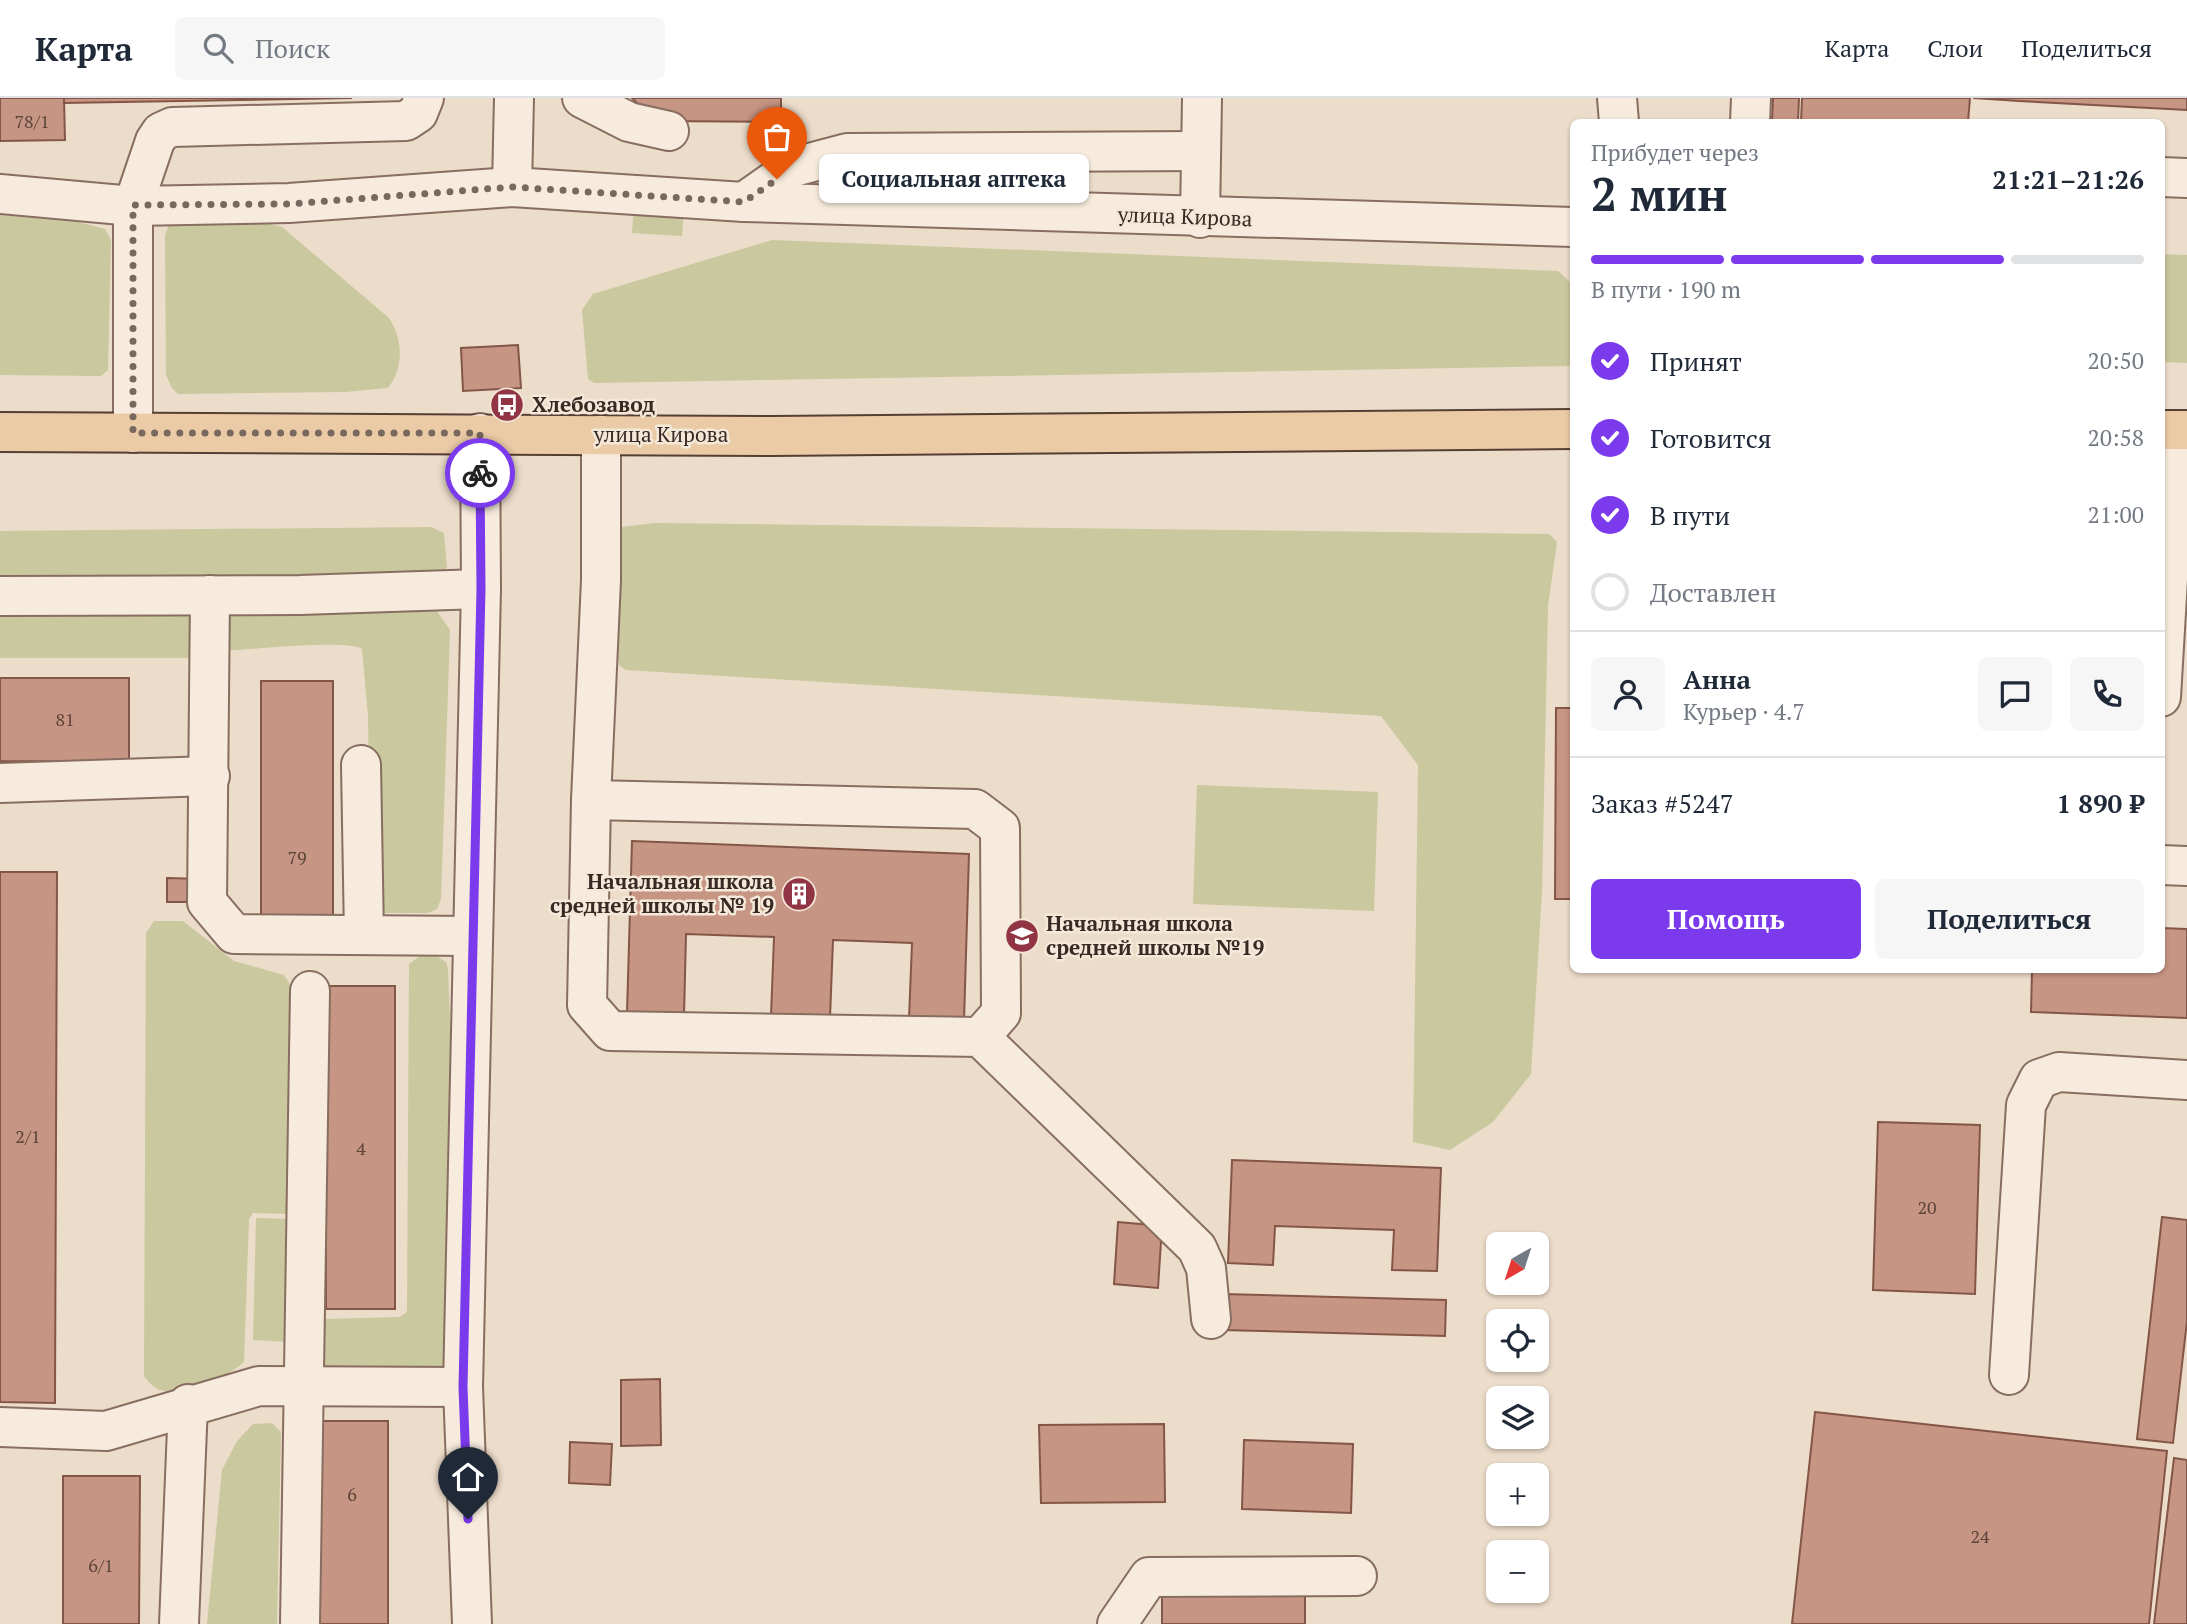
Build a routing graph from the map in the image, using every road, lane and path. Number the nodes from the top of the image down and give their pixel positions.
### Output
1 (424, 98) edge
2 (514, 98) edge
3 (582, 98) edge
4 (1202, 98) edge
5 (1617, 98) edge
6 (1751, 98) edge
7 (1619, 119) edge
8 (1750, 119) edge
9 (669, 131) dead end
10 (1201, 151) junction
11 (2165, 177) edge
12 (2187, 178) edge
13 (512, 187) junction
14 (0, 194) edge
15 (744, 202) junction
16 (133, 205) junction
17 (1200, 218) junction
18 (1570, 227) edge
19 (1570, 429) edge
20 (2177, 430) edge
21 (0, 432) edge
22 (133, 433) junction
23 (480, 433) junction
24 (601, 435) junction
25 (481, 589) junction
26 (210, 594) junction
27 (0, 596) edge
28 (2165, 629) edge
29 (361, 765) dead end
30 (210, 776) junction
31 (0, 783) edge
32 (591, 800) junction
33 (2165, 865) edge
34 (2187, 866) edge
35 (364, 935) junction
36 (473, 936) junction
37 (310, 991) dead end
38 (980, 1037) junction
39 (2187, 1080) edge
40 (1211, 1319) dead end
41 (2009, 1375) dead end
42 (303, 1387) junction
43 (463, 1387) junction
44 (188, 1405) junction
45 (0, 1427) edge
46 (1357, 1576) dead end
47 (179, 1624) edge
48 (300, 1624) edge
49 (472, 1624) edge
50 (1117, 1624) edge

1 - 16 street
2 - 13 street
3 - 9 street
4 - 10 street
5 - 7 street
6 - 8 street
10 - 15 street
10 - 17 street
11 - 12 street
13 - 15 street, улица Кирова
13 - 16 street, улица Кирова
14 - 16 street, улица Кирова
15 - 17 street, улица Кирова
16 - 22 street
17 - 18 street, улица Кирова
19 - 24 main road, улица Кирова
20 - 28 street
21 - 22 main road, улица Кирова
22 - 23 main road, улица Кирова
23 - 24 main road, улица Кирова
23 - 25 street
24 - 32 street
25 - 26 street
25 - 36 street
26 - 27 street
26 - 30 street
29 - 35 street
30 - 31 street
30 - 35 street
32 - 38 street
32 - 38 street
33 - 34 street
35 - 36 street
36 - 43 street
37 - 42 street
38 - 40 street
39 - 41 street
42 - 43 street
42 - 44 street
42 - 48 street
43 - 49 street
44 - 45 street
44 - 47 street
46 - 50 street

